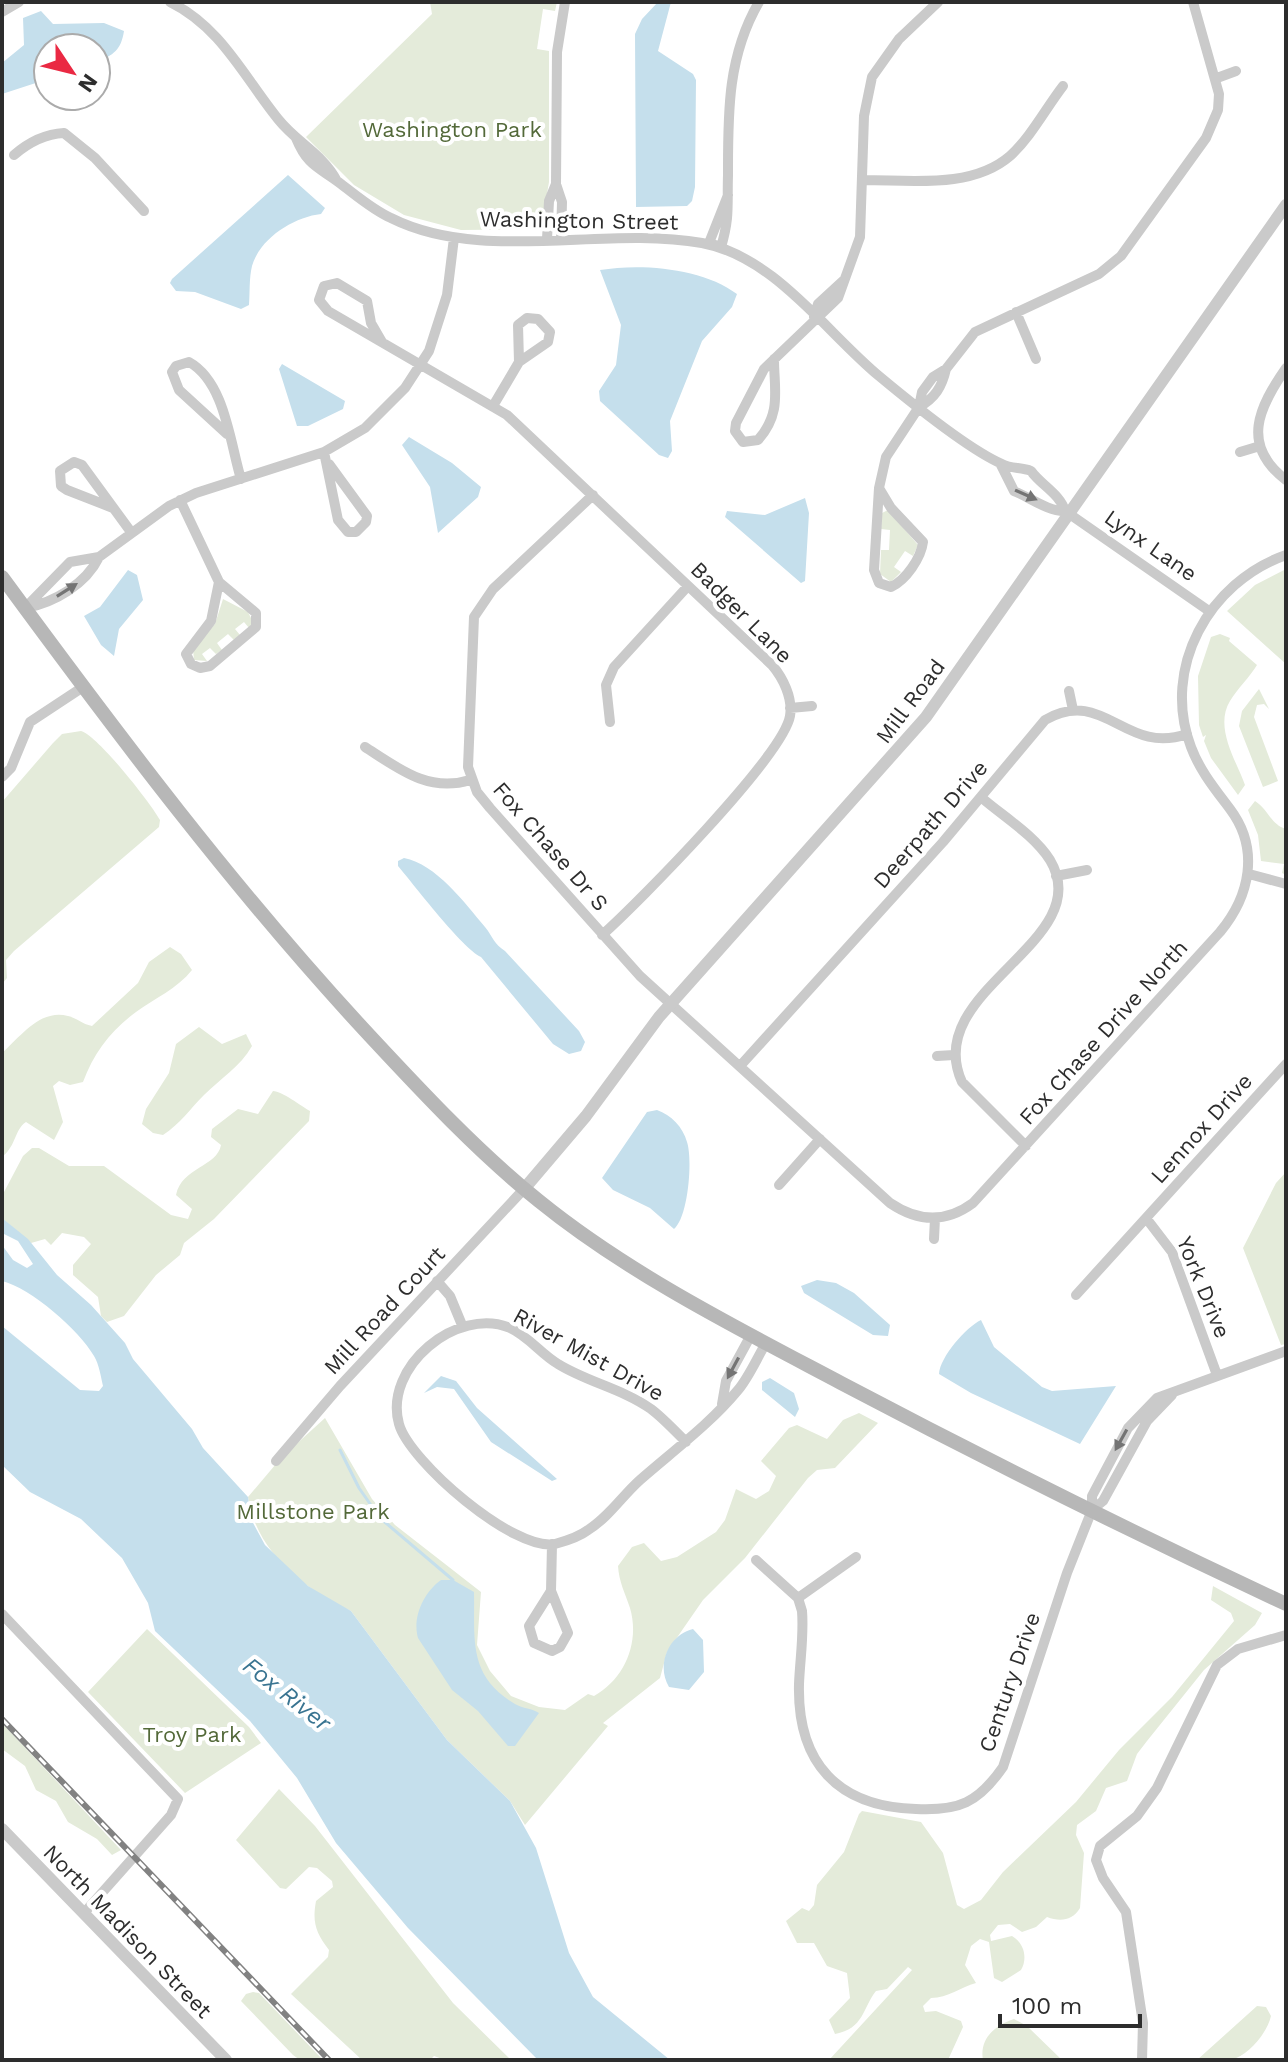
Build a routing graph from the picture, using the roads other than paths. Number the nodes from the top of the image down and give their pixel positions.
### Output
1 (19, 2) edge
2 (170, 2) edge
3 (565, 2) edge
4 (759, 2) edge
5 (938, 2) edge
6 (1193, 2) edge
7 (183, 5) edge
8 (2, 12) edge
9 (1236, 71) dead end
10 (1217, 78) junction
11 (1063, 86) dead end
12 (14, 155) dead end
13 (864, 180) junction
14 (556, 184) junction
15 (1286, 205) edge
16 (144, 211) dead end
17 (454, 238) junction
18 (547, 239) junction
19 (561, 239) junction
20 (714, 246) junction
21 (1016, 312) junction
22 (814, 317) junction
23 (382, 342) junction
24 (774, 359) junction
25 (1036, 359) dead end
26 (519, 362) dead end
27 (421, 365) junction
28 (1286, 368) edge
29 (493, 406) junction
30 (919, 407) junction
31 (227, 434) junction
32 (1260, 446) junction
33 (324, 452) junction
34 (1240, 452) dead end
35 (999, 463) junction
36 (329, 464) junction
37 (241, 479) junction
38 (1286, 480) edge
39 (879, 488) junction
40 (593, 495) junction
41 (180, 500) junction
42 (113, 508) junction
43 (1067, 512) junction
44 (131, 532) junction
45 (1286, 555) edge
46 (99, 557) junction
47 (2, 577) edge
48 (219, 582) junction
49 (688, 586) junction
50 (25, 608) junction
51 (1209, 611) junction
52 (83, 687) junction
53 (1069, 691) dead end
54 (812, 706) dead end
55 (790, 708) junction
56 (1073, 710) junction
57 (610, 722) dead end
58 (1187, 734) junction
59 (365, 747) dead end
60 (2, 777) edge
61 (470, 780) junction
62 (982, 798) junction
63 (1087, 870) dead end
64 (1249, 874) junction
65 (1056, 876) junction
66 (1286, 884) edge
67 (602, 935) junction
68 (670, 1005) junction
69 (954, 1055) junction
70 (937, 1056) dead end
71 (1286, 1064) edge
72 (740, 1066) junction
73 (820, 1139) junction
74 (1026, 1146) junction
75 (779, 1185) dead end
76 (524, 1189) junction
77 (935, 1218) junction
78 (1146, 1218) junction
79 (934, 1239) dead end
80 (437, 1281) junction
81 (1076, 1295) dead end
82 (462, 1325) junction
83 (751, 1335) junction
84 (766, 1343) junction
85 (1286, 1351) edge
86 (1217, 1375) junction
87 (722, 1404) junction
88 (686, 1442) junction
89 (276, 1461) dead end
90 (1092, 1510) junction
91 (552, 1544) junction
92 (856, 1557) dead end
93 (756, 1560) dead end
94 (551, 1591) junction
95 (798, 1598) junction
96 (1286, 1604) edge
97 (2, 1614) edge
98 (1286, 1635) edge
99 (2, 1829) edge
100 (84, 1913) junction
101 (226, 2060) edge
102 (1142, 2060) edge

1 - 8 street
2 - 7 street, Washington Street
3 - 14 street
4 - 20 street
5 - 13 street
6 - 10 street
7 - 17 street, Washington Street
9 - 10 street
10 - 21 street
11 - 13 street
12 - 16 street
13 - 22 street
14 - 18 street
14 - 19 street
15 - 43 street, Mill Road
17 - 18 street, Washington Street
17 - 27 street
18 - 19 street, Washington Street
19 - 20 street, Washington Street
20 - 22 street, Washington Street
21 - 25 street
21 - 30 street
22 - 24 street
22 - 30 street, Washington Street
23 - 23 street, Badger Lane
23 - 27 street, Badger Lane
24 - 24 street
26 - 29 street
27 - 29 street, Badger Lane
27 - 33 street
28 - 32 street
29 - 40 street, Badger Lane
30 - 35 street, Washington Street
30 - 39 street
31 - 31 street
31 - 37 street
32 - 34 street
32 - 38 street
33 - 36 street
33 - 37 street
35 - 43 street, Washington Street
35 -> 43 street, Washington Street
36 - 36 street
37 - 41 street
39 - 39 street
40 - 49 street, Badger Lane
40 - 61 street, Fox Chase Dr S
41 - 44 street
41 - 48 street
42 - 42 street
42 - 44 street
43 - 51 street, Lynx Lane
43 - 68 street, Mill Road
44 - 46 street
45 - 51 street
46 - 50 street
50 -> 46 street
47 - 50 main road
48 - 48 street
49 - 55 street, Badger Lane
49 - 57 street
50 - 52 main road
51 - 58 street
52 - 60 street
52 - 76 main road
53 - 56 street
54 - 55 street
55 - 67 street
56 - 58 street
56 - 62 street, Deerpath Drive
58 - 64 street
59 - 61 street
61 - 67 street, Fox Chase Dr S
62 - 65 street
62 - 72 street, Deerpath Drive
63 - 65 street
64 - 66 street
64 - 74 street, Fox Chase Drive North
65 - 69 street
67 - 68 street, Fox Chase Dr S
68 - 72 street
68 - 76 street, Mill Road
69 - 70 street
69 - 74 street
71 - 78 street, Lennox Drive
72 - 73 street
73 - 75 street
73 - 77 street
74 - 77 street, Fox Chase Drive North
76 - 80 street, Mill Road Court
76 - 83 main road
77 - 79 street
78 - 81 street, Lennox Drive
78 - 86 street, York Drive
80 - 82 street
80 - 89 street, Mill Road Court
82 - 88 street, River Mist Drive
82 - 91 street
83 - 84 main road
83 -> 87 street
84 - 87 street
84 - 90 main road
85 - 86 street, Century Drive
86 - 90 street, Century Drive
87 - 88 street
88 - 91 street
90 - 95 street, Century Drive
90 - 96 main road
91 - 94 street
92 - 95 street
93 - 95 street
94 - 94 street
97 - 100 street
98 - 102 street
99 - 100 street, North Madison Street
100 - 101 street, North Madison Street

